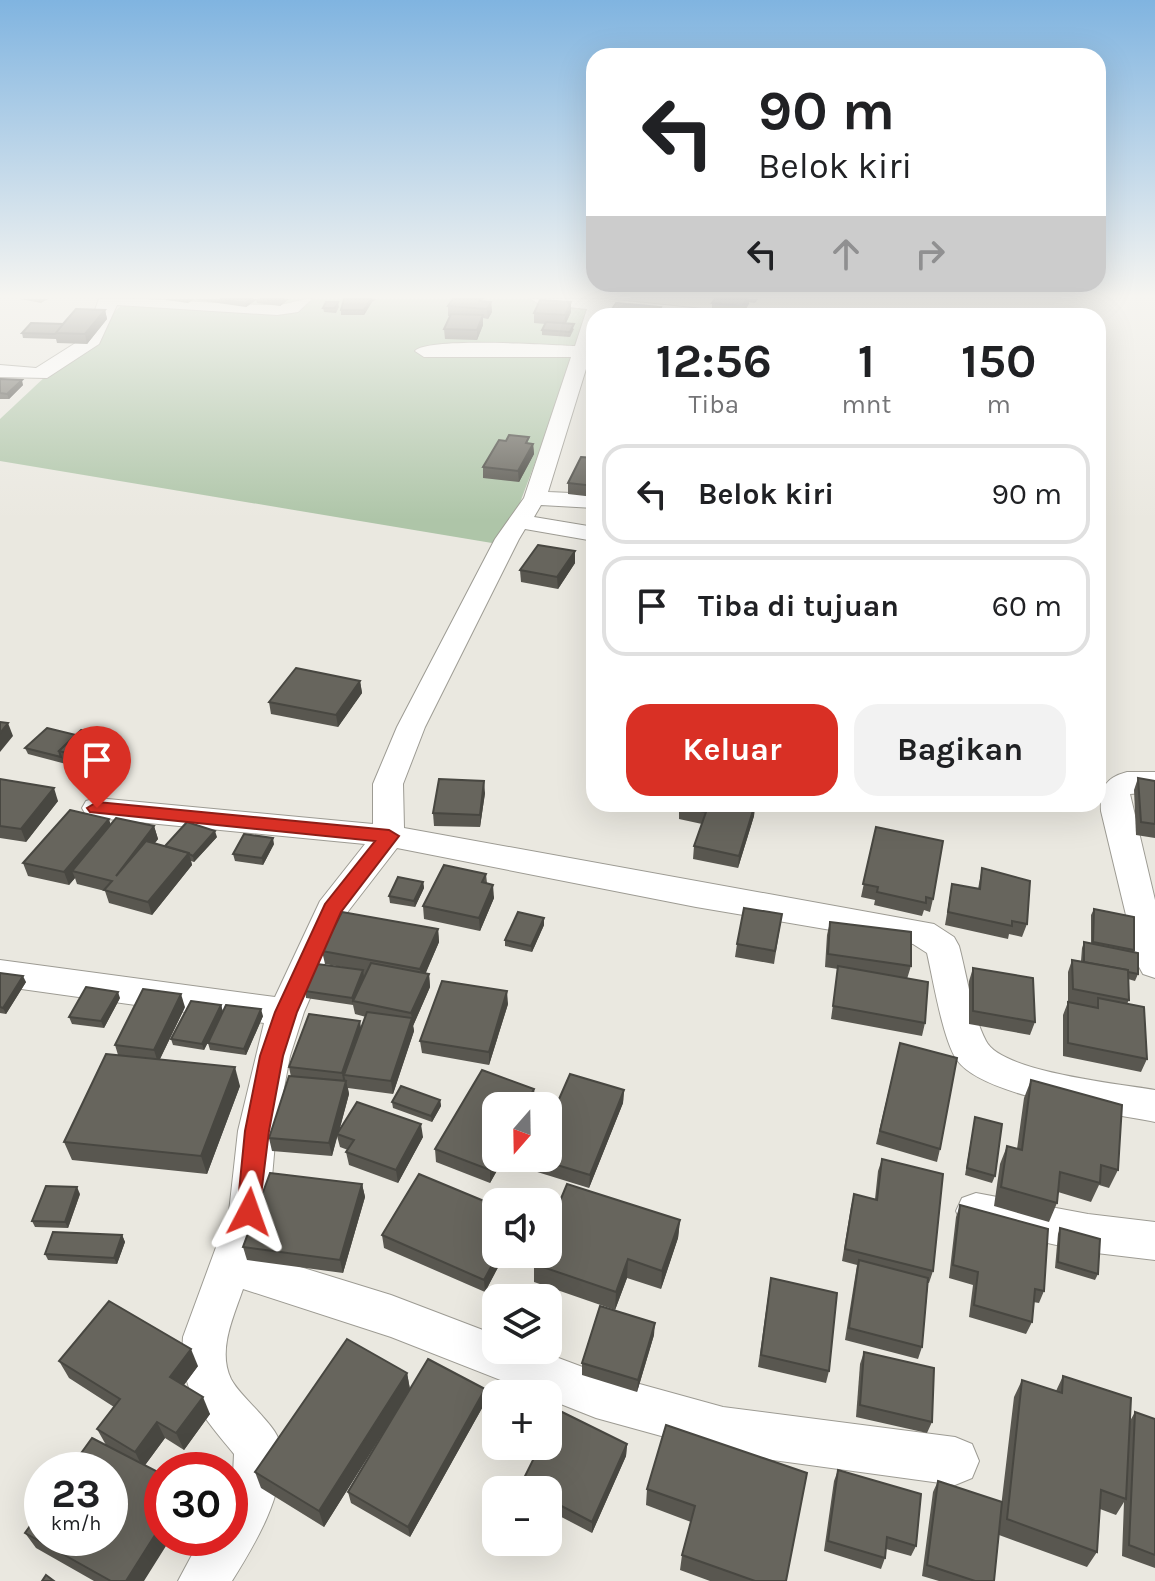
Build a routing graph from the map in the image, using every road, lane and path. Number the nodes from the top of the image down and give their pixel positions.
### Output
1 (574, 373) edge
2 (586, 502) edge
3 (527, 509) junction
4 (586, 531) edge
5 (1155, 782) edge
6 (97, 808) dead end
7 (389, 836) junction
8 (1155, 965) edge
9 (0, 973) edge
10 (286, 1012) junction
11 (1155, 1106) edge
12 (976, 1211) edge
13 (1155, 1241) edge
14 (230, 1265) junction
15 (955, 1461) dead end
16 (203, 1581) edge

1 - 3 street
2 - 3 street
3 - 4 street
3 - 7 street
5 - 8 street
6 - 7 street
7 - 10 street
7 - 11 street
9 - 10 street
10 - 14 street
12 - 13 street
14 - 15 street
14 - 16 street

